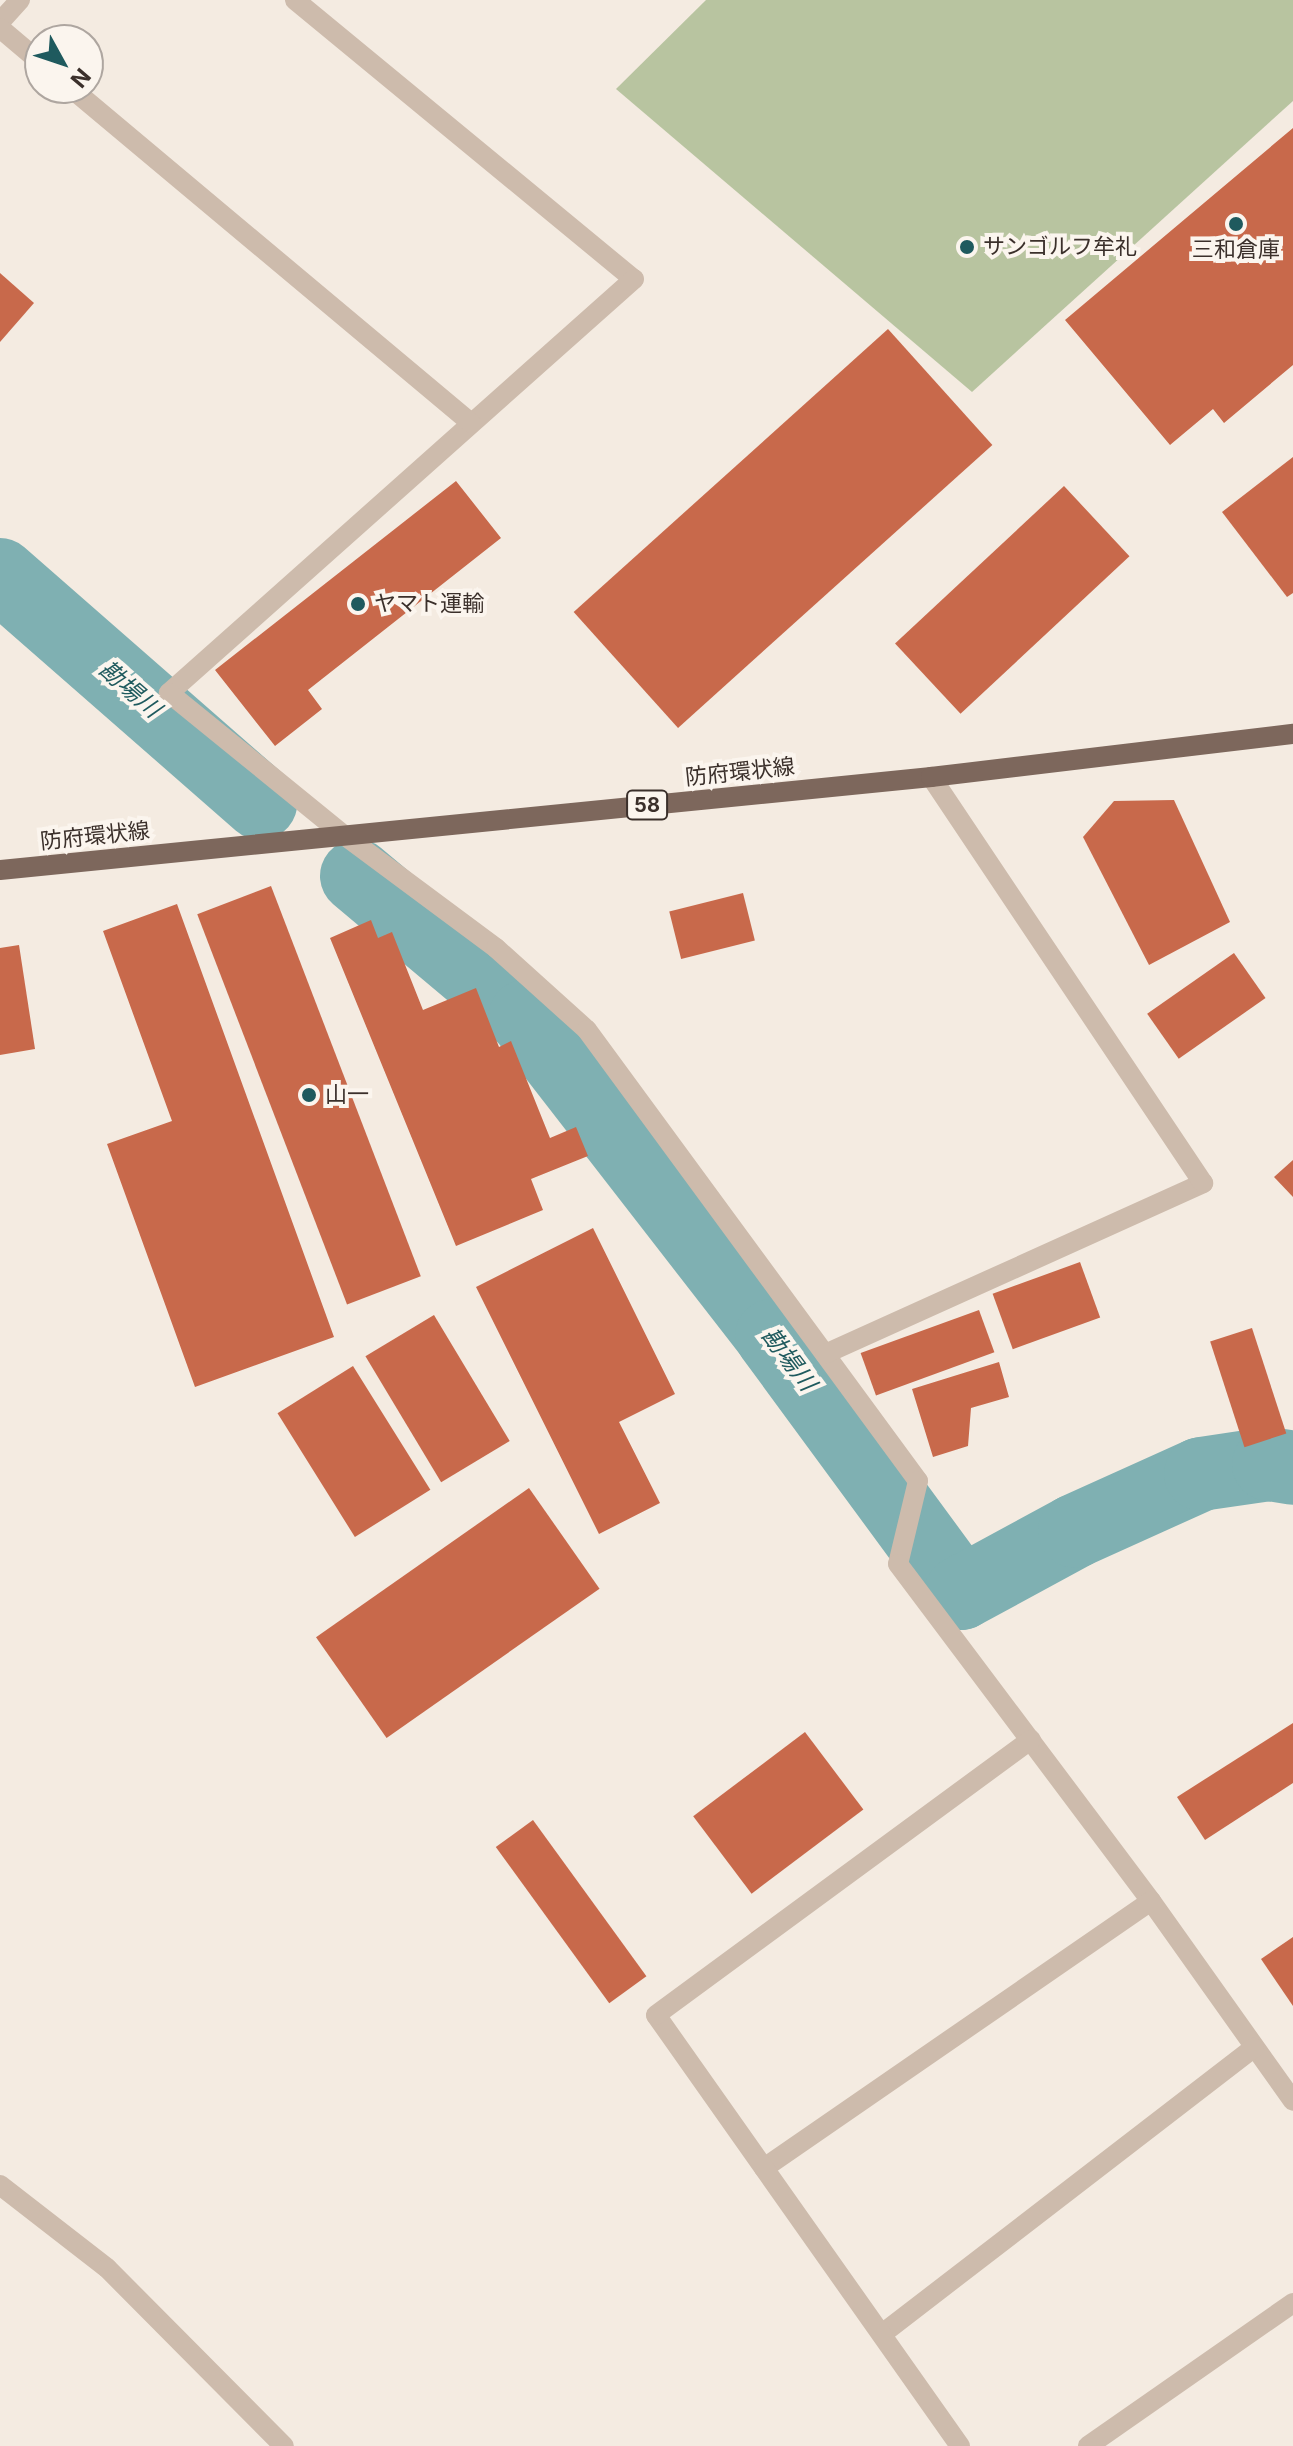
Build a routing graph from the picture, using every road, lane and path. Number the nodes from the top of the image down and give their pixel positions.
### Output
1 (20, 0) edge
2 (295, 0) edge
3 (0, 22) edge
4 (0, 28) edge
5 (24, 48) edge
6 (90, 104) edge
7 (471, 423) junction
8 (1293, 734) edge
9 (931, 777) junction
10 (344, 835) junction
11 (0, 870) edge
12 (825, 1354) junction
13 (1031, 1740) junction
14 (1151, 1901) junction
15 (1254, 2048) junction
16 (1293, 2101) edge
17 (764, 2168) junction
18 (0, 2185) edge
19 (1293, 2303) edge
20 (882, 2334) junction
21 (284, 2446) edge
22 (960, 2446) edge
23 (1088, 2446) edge

1 - 3 street
2 - 7 street
4 - 5 street
6 - 7 street
7 - 10 street
8 - 9 main road, 防府環状線 / 58
9 - 10 main road, 防府環状線 / 58
9 - 12 street
10 - 11 main road, 防府環状線 / 58
10 - 12 street
12 - 13 street
13 - 14 street
13 - 17 street
14 - 15 street
14 - 17 street
15 - 16 street
15 - 20 street
17 - 20 street
18 - 21 street
19 - 23 street
20 - 22 street

